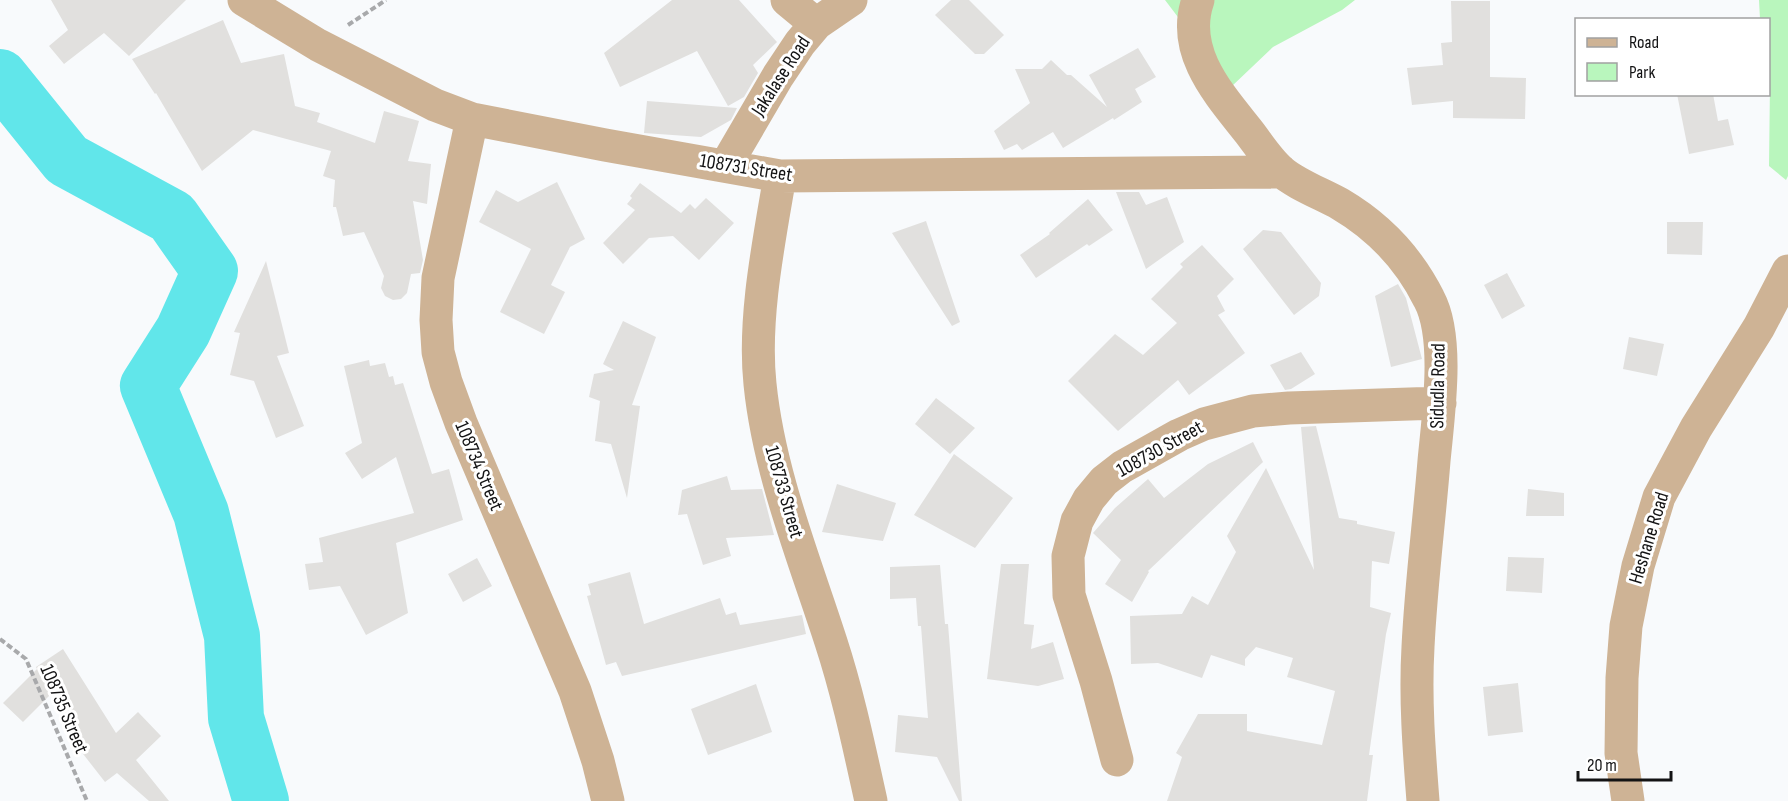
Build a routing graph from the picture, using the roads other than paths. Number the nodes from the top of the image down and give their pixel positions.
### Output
1 (244, 0) edge
2 (787, 0) edge
3 (851, 0) edge
4 (1198, 0) edge
5 (816, 24) junction
6 (472, 119) junction
7 (726, 165) junction
8 (1281, 172) junction
9 (780, 176) junction
10 (1788, 271) edge
11 (1440, 403) junction
12 (1117, 759) dead end
13 (608, 801) edge
14 (870, 801) edge
15 (1423, 801) edge
16 (1628, 801) edge

1 - 6 street, 108731 Street
2 - 5 street
3 - 5 street, Jakalase Road
4 - 8 street, Sidudla Road
5 - 7 street, Jakalase Road
6 - 7 street, 108731 Street
6 - 13 street, 108734 Street
7 - 9 street, 108731 Street
8 - 9 street, 108731 Street
8 - 11 street, Sidudla Road
9 - 14 street, 108733 Street
10 - 16 street, Heshane Road
11 - 12 street, 108730 Street
11 - 15 street, Sidudla Road

